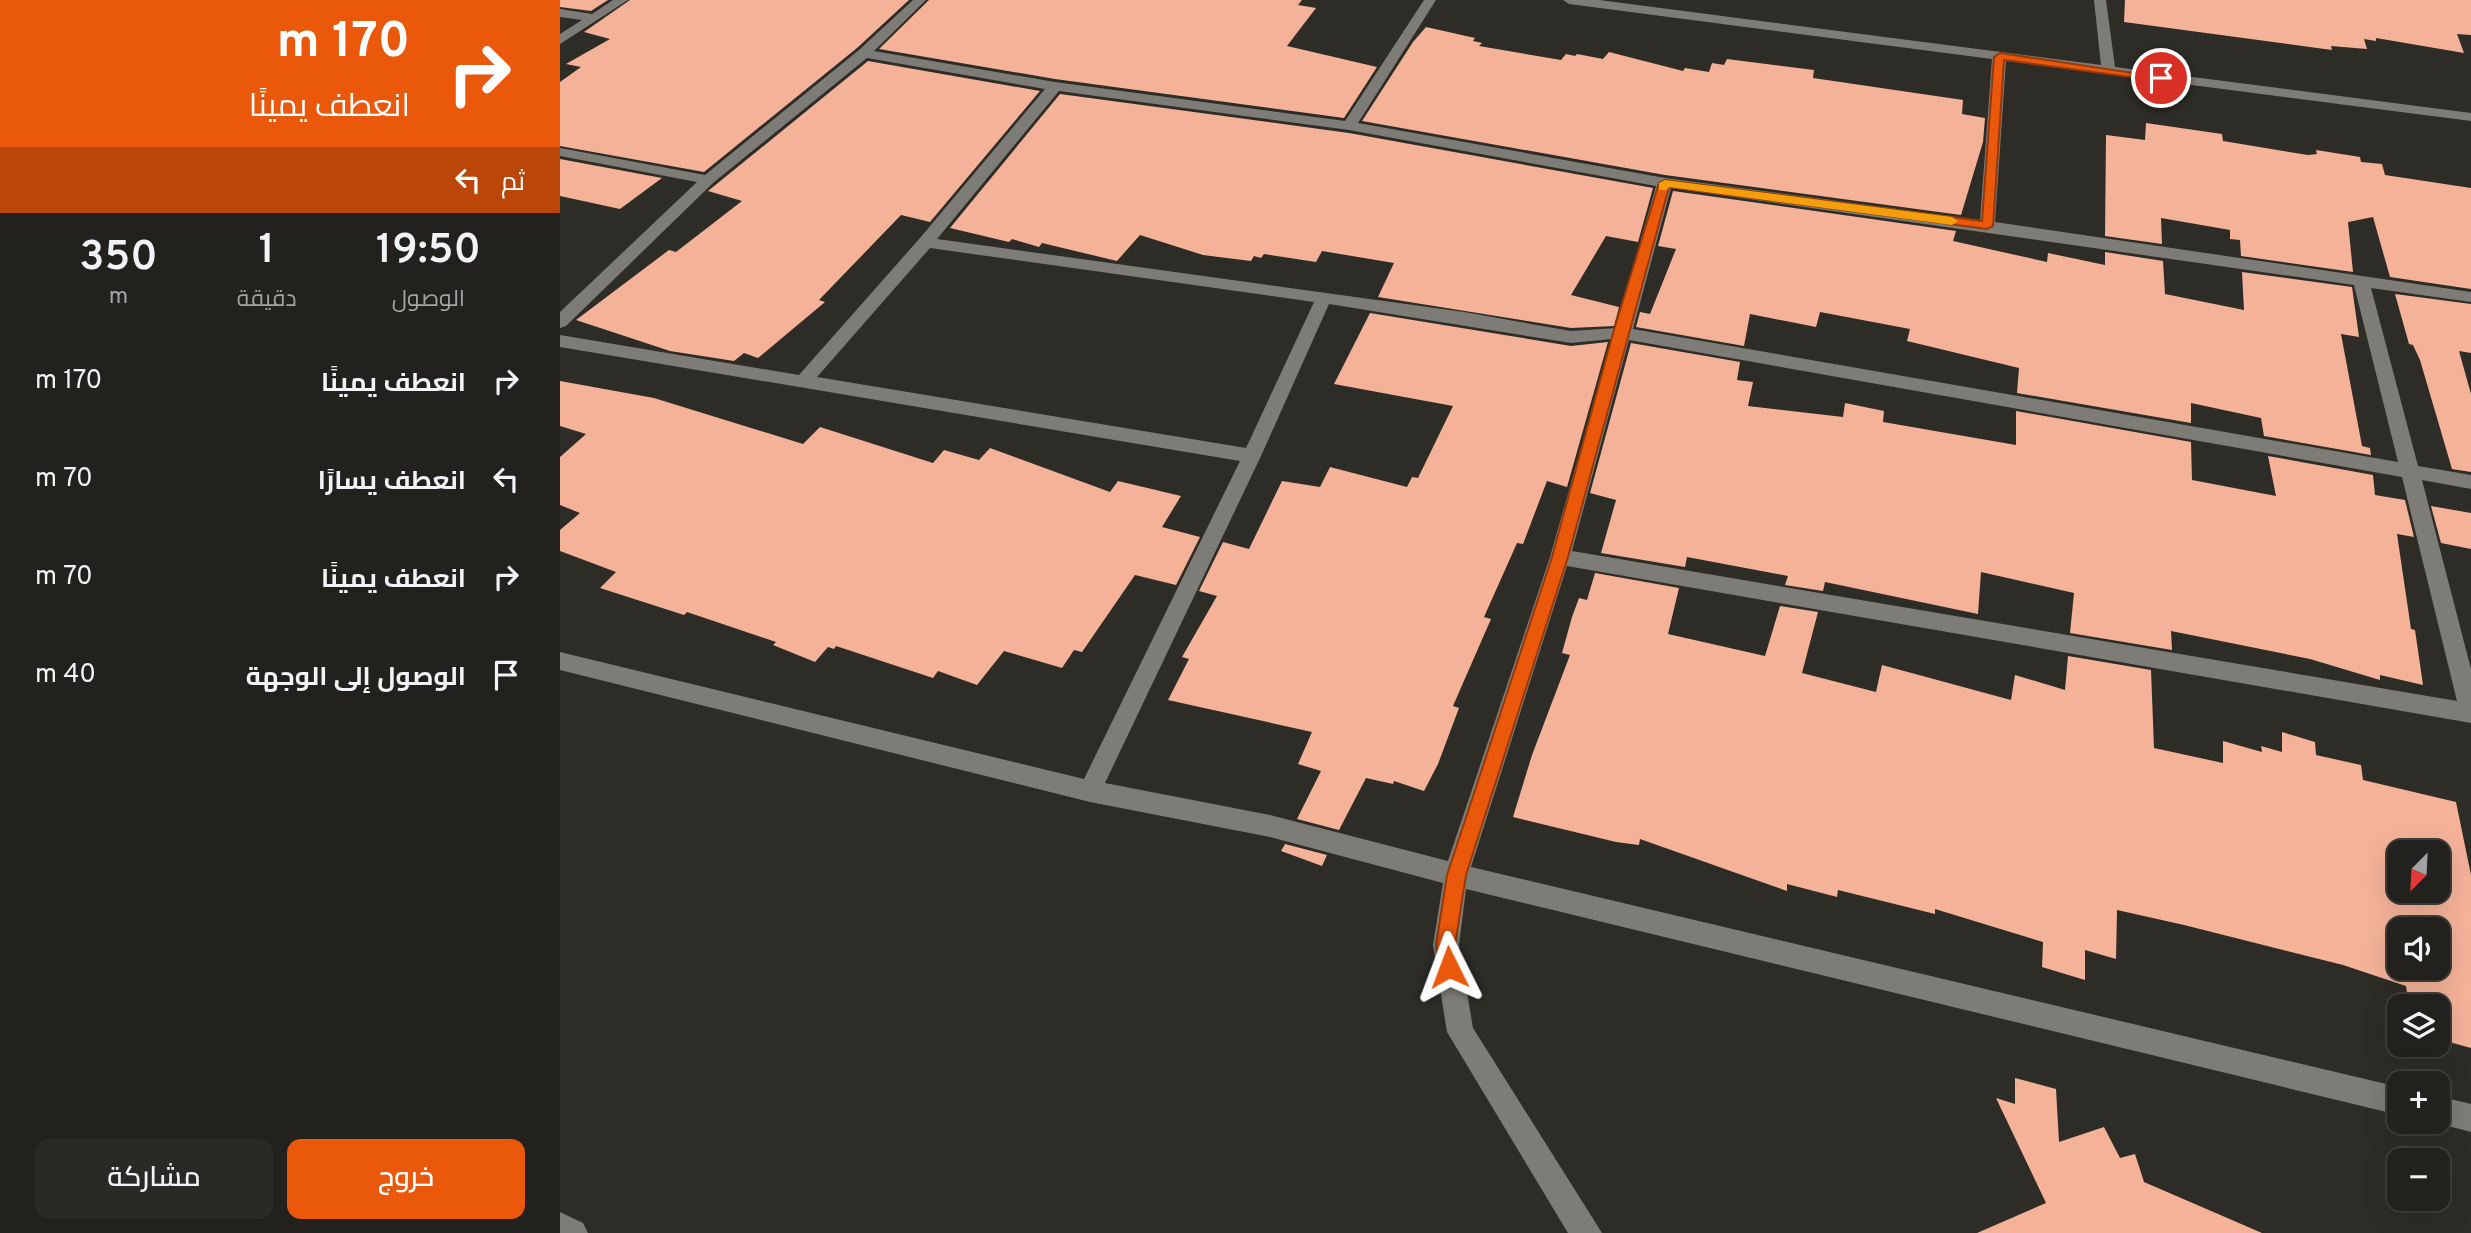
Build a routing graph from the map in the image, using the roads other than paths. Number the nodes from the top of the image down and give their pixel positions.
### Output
1 (622, 0) edge
2 (920, 0) edge
3 (1430, 0) edge
4 (1569, 0) edge
5 (2100, 0) edge
6 (560, 13) edge
7 (594, 18) junction
8 (560, 40) edge
9 (864, 53) junction
10 (2000, 57) junction
11 (2109, 71) junction
12 (1055, 86) junction
13 (2471, 117) edge
14 (1349, 126) junction
15 (560, 152) edge
16 (708, 180) junction
17 (1665, 183) junction
18 (1987, 226) junction
19 (926, 242) junction
20 (2361, 280) junction
21 (2471, 297) edge
22 (1323, 300) junction
23 (560, 322) edge
24 (1620, 333) junction
25 (560, 341) edge
26 (802, 383) junction
27 (1252, 456) junction
28 (2411, 470) junction
29 (2471, 482) edge
30 (1560, 557) junction
31 (560, 661) edge
32 (2471, 712) edge
33 (1090, 791) junction
34 (1456, 875) junction
35 (2387, 1098) edge
36 (2450, 1113) edge
37 (2471, 1118) edge
38 (560, 1227) edge
39 (573, 1233) edge
40 (1587, 1233) edge

1 - 7 street
2 - 9 street
3 - 14 street
4 - 10 street
5 - 11 street
6 - 7 street
7 - 8 street
9 - 12 street
9 - 16 street
10 - 11 street
10 - 18 street
11 - 13 street
12 - 14 street
12 - 19 street
14 - 17 street
15 - 16 street
16 - 23 street
17 - 18 street
17 - 24 street
18 - 20 street
19 - 22 street
19 - 26 street
20 - 21 street
20 - 28 street
22 - 24 street
22 - 27 street
24 - 28 street
24 - 30 street
25 - 26 street
26 - 27 street
27 - 33 street
28 - 29 street
28 - 32 street
30 - 32 street
30 - 34 street
31 - 33 street
33 - 34 street
34 - 35 street
34 - 40 street
36 - 37 street
38 - 39 street

